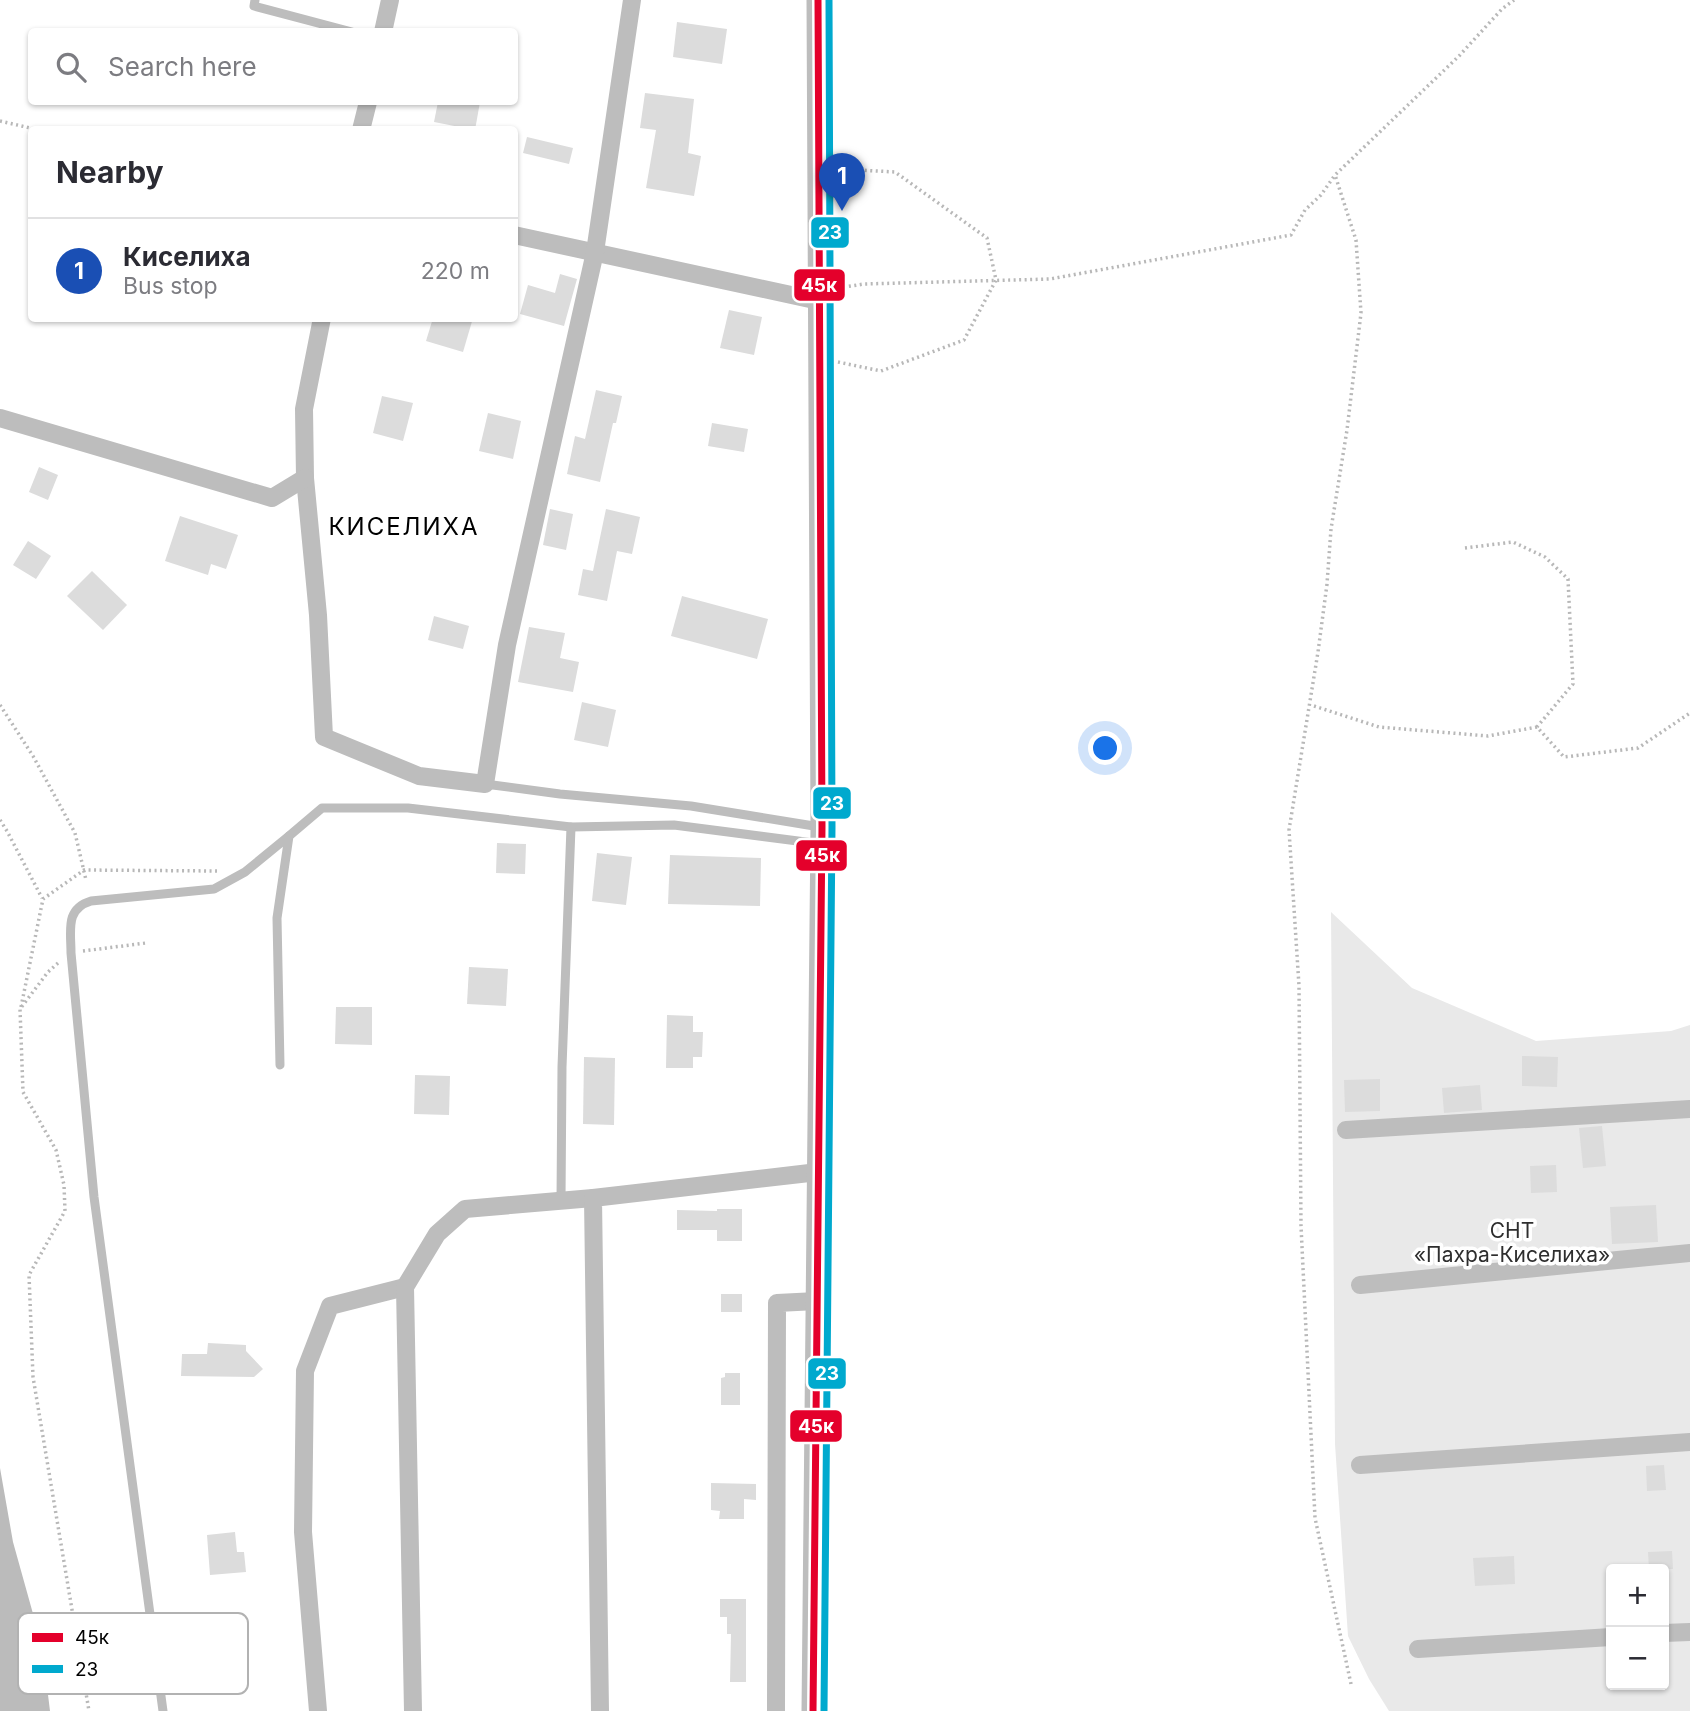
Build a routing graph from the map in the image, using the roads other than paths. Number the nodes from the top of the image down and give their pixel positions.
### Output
1 (255, 0) edge
2 (390, 0) edge
3 (632, 0) edge
4 (818, 0) edge
5 (337, 28) edge
6 (384, 28) edge
7 (367, 105) edge
8 (362, 126) edge
9 (518, 236) edge
10 (595, 252) junction
11 (819, 296) junction
12 (321, 322) edge
13 (0, 418) edge
14 (305, 478) junction
15 (485, 784) junction
16 (571, 827) junction
17 (289, 836) junction
18 (822, 836) junction
19 (280, 1065) dead end
20 (1690, 1109) edge
21 (1346, 1130) dead end
22 (818, 1172) junction
23 (593, 1198) junction
24 (561, 1200) junction
25 (1690, 1253) edge
26 (1360, 1285) dead end
27 (405, 1287) junction
28 (817, 1301) junction
29 (1690, 1442) edge
30 (1360, 1465) dead end
31 (150, 1613) edge
32 (1690, 1632) edge
33 (1669, 1633) edge
34 (1606, 1637) edge
35 (1418, 1649) dead end
36 (318, 1711) edge
37 (414, 1711) edge
38 (600, 1711) edge
39 (776, 1711) edge
40 (813, 1711) edge

1 - 5 lane
2 - 6 street
3 - 10 street
4 - 11 street
7 - 8 street
9 - 10 street
10 - 11 street
10 - 15 street
11 - 18 street
12 - 14 street
13 - 14 street
14 - 15 street
15 - 18 lane
16 - 17 lane
16 - 18 lane
16 - 24 lane
17 - 19 lane
17 - 31 lane
18 - 22 street
20 - 21 street
22 - 23 street
22 - 28 street
23 - 24 street
23 - 38 street
24 - 27 street
25 - 26 street
27 - 36 street
27 - 37 street
28 - 39 street
28 - 40 street
29 - 30 street
32 - 33 street
34 - 35 street

